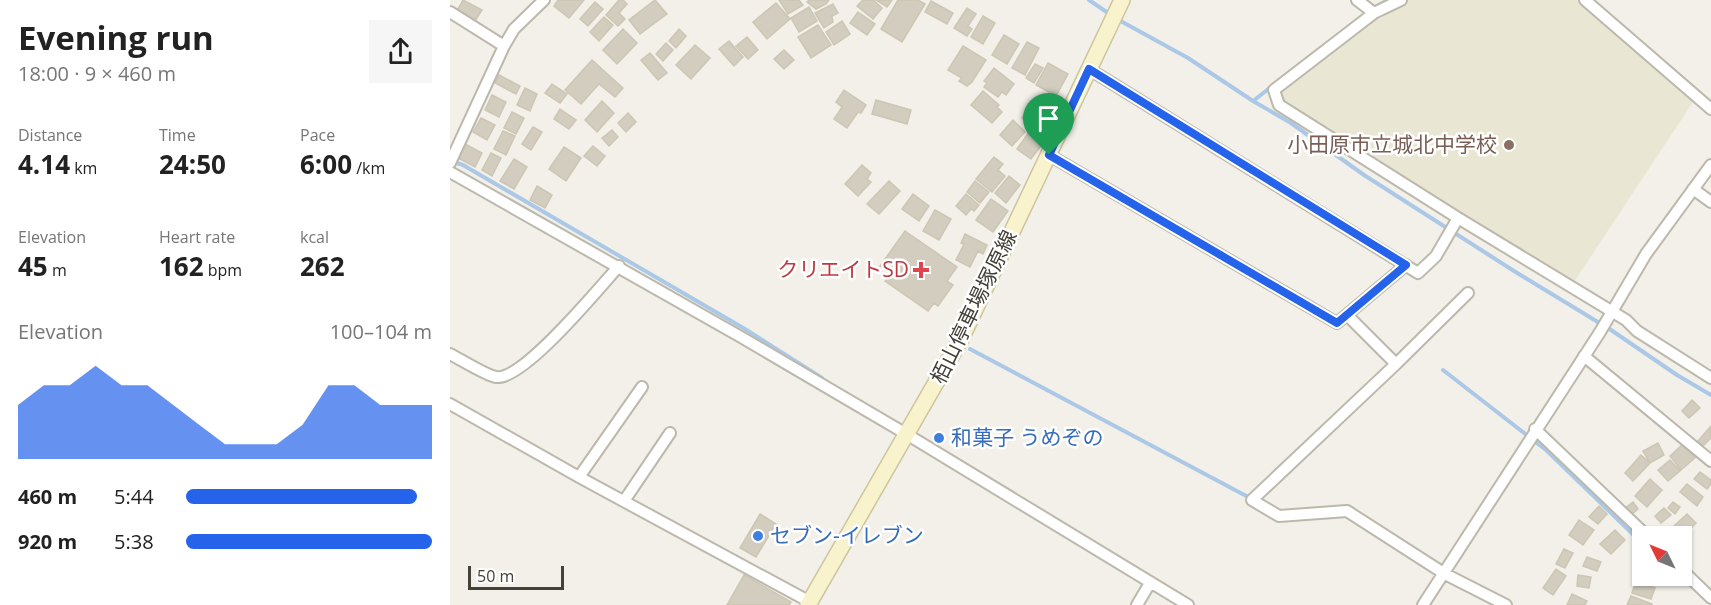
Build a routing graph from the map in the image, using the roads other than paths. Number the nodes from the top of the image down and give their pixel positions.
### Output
1 (544, 0) edge
2 (1122, 0) edge
3 (1401, 0) edge
4 (1585, 0) edge
5 (1360, 2) edge
6 (450, 12) edge
7 (1374, 13) junction
8 (504, 46) junction
9 (1089, 69) junction
10 (1711, 109) edge
11 (1049, 155) junction
12 (451, 160) edge
13 (1711, 165) edge
14 (450, 172) edge
15 (1693, 189) junction
16 (1711, 202) edge
17 (1458, 219) junction
18 (1406, 265) junction
19 (619, 266) junction
20 (1468, 293) dead end
21 (1611, 312) junction
22 (1347, 315) junction
23 (450, 354) edge
24 (1584, 356) junction
25 (1396, 363) junction
26 (1711, 378) edge
27 (642, 387) dead end
28 (450, 404) edge
29 (1535, 429) junction
30 (670, 433) dead end
31 (908, 435) junction
32 (1711, 461) edge
33 (579, 477) junction
34 (624, 501) junction
35 (1636, 526) edge
36 (1445, 574) junction
37 (1692, 580) edge
38 (1150, 583) junction
39 (1167, 593) junction
40 (1711, 598) edge
41 (809, 603) edge
42 (1137, 605) edge
43 (1164, 605) edge
44 (1188, 605) edge
45 (1423, 605) edge
46 (1506, 605) edge

1 - 8 street
2 - 9 main road, 栢山停車場塚原線
3 - 7 street
4 - 10 street
5 - 7 street
6 - 8 street
7 - 17 street
8 - 12 street
9 - 11 main road, 栢山停車場塚原線
9 - 18 street
11 - 22 street
11 - 31 main road, 栢山停車場塚原線
13 - 15 street
14 - 19 street
15 - 16 street
15 - 21 street
17 - 18 street
17 - 21 street
18 - 22 street
19 - 23 street
19 - 31 street
20 - 25 street
21 - 24 street
21 - 26 street
22 - 25 street
24 - 29 street
24 - 32 street
25 - 36 street
27 - 33 street
28 - 33 street
29 - 35 street
29 - 36 street
30 - 34 street
31 - 38 street
31 - 41 main road, 栢山停車場塚原線
33 - 34 street
34 - 41 street
36 - 45 street
36 - 46 street
37 - 40 street
38 - 39 street
38 - 42 street
39 - 43 street
39 - 44 street

